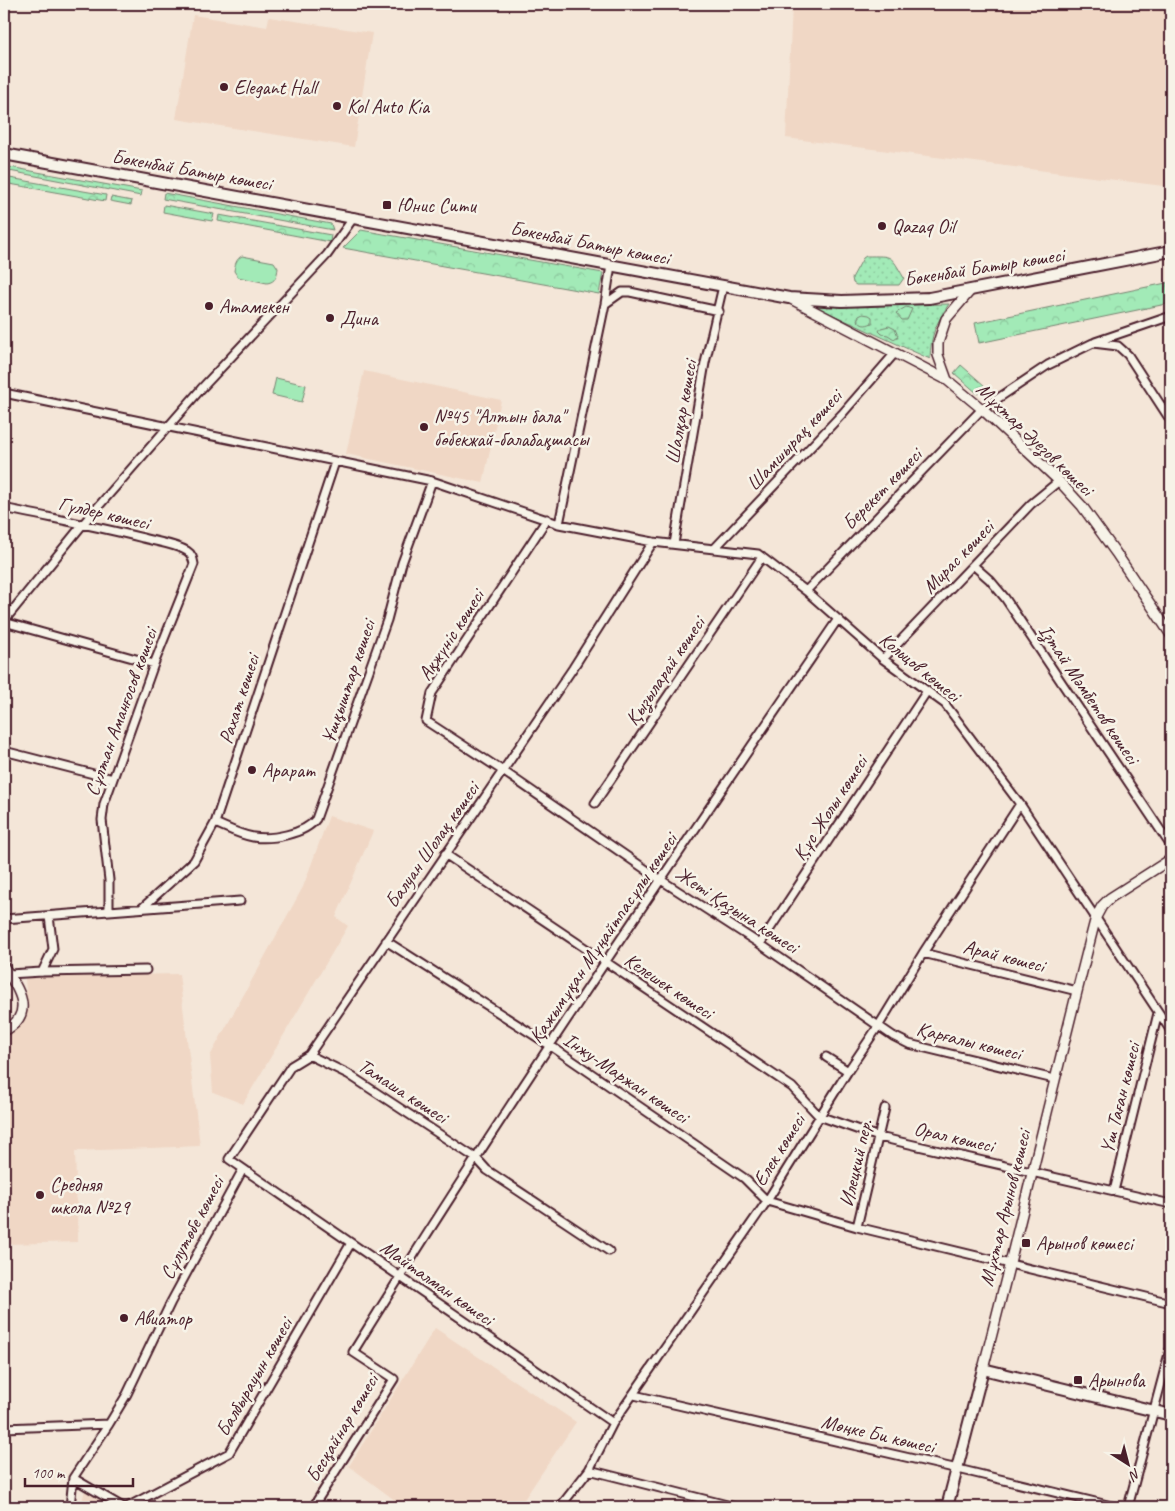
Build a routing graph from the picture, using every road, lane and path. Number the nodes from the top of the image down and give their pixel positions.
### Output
1 (4, 154) edge
2 (354, 217) junction
3 (1171, 251) edge
4 (611, 265) junction
5 (723, 286) junction
6 (970, 291) junction
7 (789, 298) junction
8 (605, 304) junction
9 (718, 311) junction
10 (1171, 316) edge
11 (1093, 343) junction
12 (896, 353) junction
13 (947, 380) junction
14 (4, 392) edge
15 (982, 409) junction
16 (1171, 421) edge
17 (170, 426) junction
18 (335, 462) junction
19 (432, 481) junction
20 (1059, 481) junction
21 (4, 508) edge
22 (548, 519) junction
23 (83, 524) junction
24 (559, 524) junction
25 (653, 542) junction
26 (674, 544) junction
27 (714, 549) junction
28 (762, 557) junction
29 (194, 558) joint
30 (974, 565) junction
31 (806, 591) junction
32 (838, 619) junction
33 (4, 622) edge
34 (1171, 635) edge
35 (883, 659) junction
36 (154, 664) junction
37 (927, 691) junction
38 (4, 751) edge
39 (503, 771) junction
40 (113, 779) junction
41 (595, 803) dead end
42 (1020, 804) junction
43 (215, 824) junction
44 (1171, 846) edge
45 (445, 854) junction
46 (1171, 859) edge
47 (661, 880) junction
48 (240, 901) dead end
49 (142, 908) junction
50 (109, 911) junction
51 (50, 916) junction
52 (1096, 916) junction
53 (4, 919) edge
54 (386, 941) junction
55 (760, 944) junction
56 (923, 953) junction
57 (605, 962) junction
58 (146, 970) dead end
59 (6, 971) edge
60 (42, 972) junction
61 (1077, 991) junction
62 (1158, 1012) junction
63 (879, 1025) junction
64 (4, 1030) edge
65 (1171, 1031) edge
66 (551, 1046) junction
67 (309, 1054) junction
68 (826, 1057) dead end
69 (848, 1071) junction
70 (1054, 1079) junction
71 (886, 1108) dead end
72 (819, 1116) junction
73 (879, 1137) junction
74 (228, 1159) joint
75 (477, 1159) junction
76 (243, 1169) junction
77 (1033, 1172) junction
78 (1114, 1191) junction
79 (767, 1201) junction
80 (1171, 1204) edge
81 (857, 1227) junction
82 (351, 1243) junction
83 (609, 1251) dead end
84 (1010, 1264) junction
85 (399, 1277) junction
86 (1171, 1303) edge
87 (1171, 1346) edge
88 (983, 1370) junction
89 (634, 1395) junction
90 (1153, 1411) junction
91 (1171, 1415) edge
92 (613, 1423) junction
93 (109, 1424) junction
94 (4, 1428) edge
95 (958, 1469) junction
96 (590, 1470) junction
97 (73, 1478) junction
98 (70, 1507) edge
99 (125, 1507) edge
100 (313, 1507) edge
101 (560, 1507) edge
102 (735, 1507) edge
103 (947, 1507) edge
104 (1116, 1507) edge
105 (1128, 1507) edge

1 - 2 main road, Бөкенбай Батыр көшесі
2 - 4 main road, Бөкенбай Батыр көшесі
2 - 17 street
3 - 6 main road, Бөкенбай Батыр көшесі
4 - 5 main road, Бөкенбай Батыр көшесі
4 - 8 street
5 - 7 main road, Бөкенбай Батыр көшесі
5 - 9 street, Шалқар көшесі
6 - 7 main road, Бөкенбай Батыр көшесі
6 - 13 street, Мұхтар Әуезов көшесі
7 - 12 street
8 - 9 street
8 - 24 street
9 - 26 street, Шалқар көшесі
10 - 11 street, Берекет көшесі
11 - 15 street, Берекет көшесі
11 - 16 street
12 - 13 street
12 - 27 street, Шамшырақ көшесі
13 - 15 street, Мұхтар Әуезов көшесі
14 - 17 street, Кольцов көшесі
15 - 20 street, Мұхтар Әуезов көшесі
15 - 31 street, Берекет көшесі
17 - 18 street, Кольцов көшесі
17 - 23 street
18 - 19 street, Кольцов көшесі
18 - 43 street, Рахат көшесі
19 - 22 street, Кольцов көшесі
19 - 43 street, Ұшқыштар көшесі
20 - 30 street, Мирас көшесі
20 - 34 street, Мұхтар Әуезов көшесі
21 - 23 street, Гүлдер көшесі
22 - 24 street, Кольцов көшесі
22 - 39 street, Ақжүніс көшесі
23 - 29 street, Гүлдер көшесі
23 - 33 street
24 - 25 street, Кольцов көшесі
25 - 26 street, Кольцов көшесі
25 - 39 street, Балуан Шолақ көшесі
26 - 27 street, Кольцов көшесі
27 - 28 street, Кольцов көшесі
28 - 31 street, Кольцов көшесі
28 - 41 street, Қызыларай көшесі
29 - 36 street, Сұлтан Аманғосов көшесі
30 - 35 street, Мирас көшесі
30 - 44 street, Ізтай Мәмбетов көшесі
31 - 32 street, Кольцов көшесі
32 - 35 street, Кольцов көшесі
32 - 47 street, Қажымұқан Мұңайтпасұлы көшесі
33 - 36 street
35 - 37 street, Кольцов көшесі
36 - 40 street, Сұлтан Аманғосов көшесі
37 - 42 street, Кольцов көшесі
37 - 55 street, Құс Жолы көшесі
38 - 40 street
39 - 45 street, Балуан Шолақ көшесі
39 - 47 street, Жеті Қазына көшесі
40 - 50 street, Сұлтан Аманғосов көшесі
42 - 52 street, Кольцов көшесі
42 - 56 street, Елек көшесі
43 - 49 street, Рахат көшесі
45 - 54 street, Балуан Шолақ көшесі
45 - 57 street, Келешек көшесі
46 - 52 street
47 - 55 street, Жеті Қазына көшесі
47 - 57 street, Қажымұқан Мұңайтпасұлы көшесі
48 - 49 street
49 - 50 street
50 - 51 street
51 - 53 street
51 - 60 street
52 - 61 street, Мұхтар Арынов көшесі
52 - 62 street, Кольцов көшесі
54 - 66 street, Інжу-Маржан көшесі
54 - 67 street, Балуан Шолақ көшесі
55 - 63 street, Жеті Қазына көшесі
56 - 61 street, Арай көшесі
56 - 63 street, Елек көшесі
57 - 66 street, Қажымұқан Мұңайтпасұлы көшесі
57 - 72 street, Келешек көшесі
58 - 60 street
59 - 60 street
59 - 64 street
61 - 70 street, Мұхтар Арынов көшесі
62 - 65 street, Кольцов көшесі
62 - 78 street, Үш Таған көшесі
63 - 69 street, Елек көшесі
63 - 70 street, Қарғалы көшесі
66 - 75 street, Қажымұқан Мұңайтпасұлы көшесі
66 - 79 street, Інжу-Маржан көшесі
67 - 74 street, Балуан Шолақ көшесі
67 - 75 street, Тамаша көшесі
68 - 69 street
69 - 72 street, Елек көшесі
70 - 77 street, Мұхтар Арынов көшесі
71 - 73 street, Илецкий пер.
72 - 73 street, Орал көшесі
72 - 79 street, Елек көшесі
73 - 77 street, Орал көшесі
73 - 81 street, Илецкий пер.
74 - 76 street, Майталман көшесі
75 - 83 street, Тамаша көшесі
75 - 85 street, Қажымұқан Мұңайтпасұлы көшесі
76 - 82 street, Майталман көшесі
76 - 93 street, Сұлутөбе көшесі
77 - 78 street, Орал көшесі
77 - 84 street, Мұхтар Арынов көшесі
78 - 80 street, Орал көшесі
79 - 81 street
79 - 89 street, Елек көшесі
81 - 84 street
82 - 85 street, Майталман көшесі
82 - 99 street, Балбырауын көшесі
84 - 86 street
84 - 88 street, Мұхтар Арынов көшесі
85 - 92 street, Майталман көшесі
85 - 100 street, Бесқайнар көшесі
87 - 90 street
88 - 90 main road
88 - 95 main road, Мұхтар Арынов көшесі
89 - 92 street, Елек көшесі
89 - 95 street, Мөңке Би көшесі
90 - 91 main road
90 - 105 street
92 - 96 street, Елек көшесі
93 - 94 street
93 - 97 street, Сұлутөбе көшесі
95 - 103 main road, Мұхтар Арынов көшесі
95 - 104 street, Мөңке Би көшесі
96 - 101 street, Елек көшесі
96 - 102 street
97 - 98 street
97 - 99 street, Балбырауын көшесі

